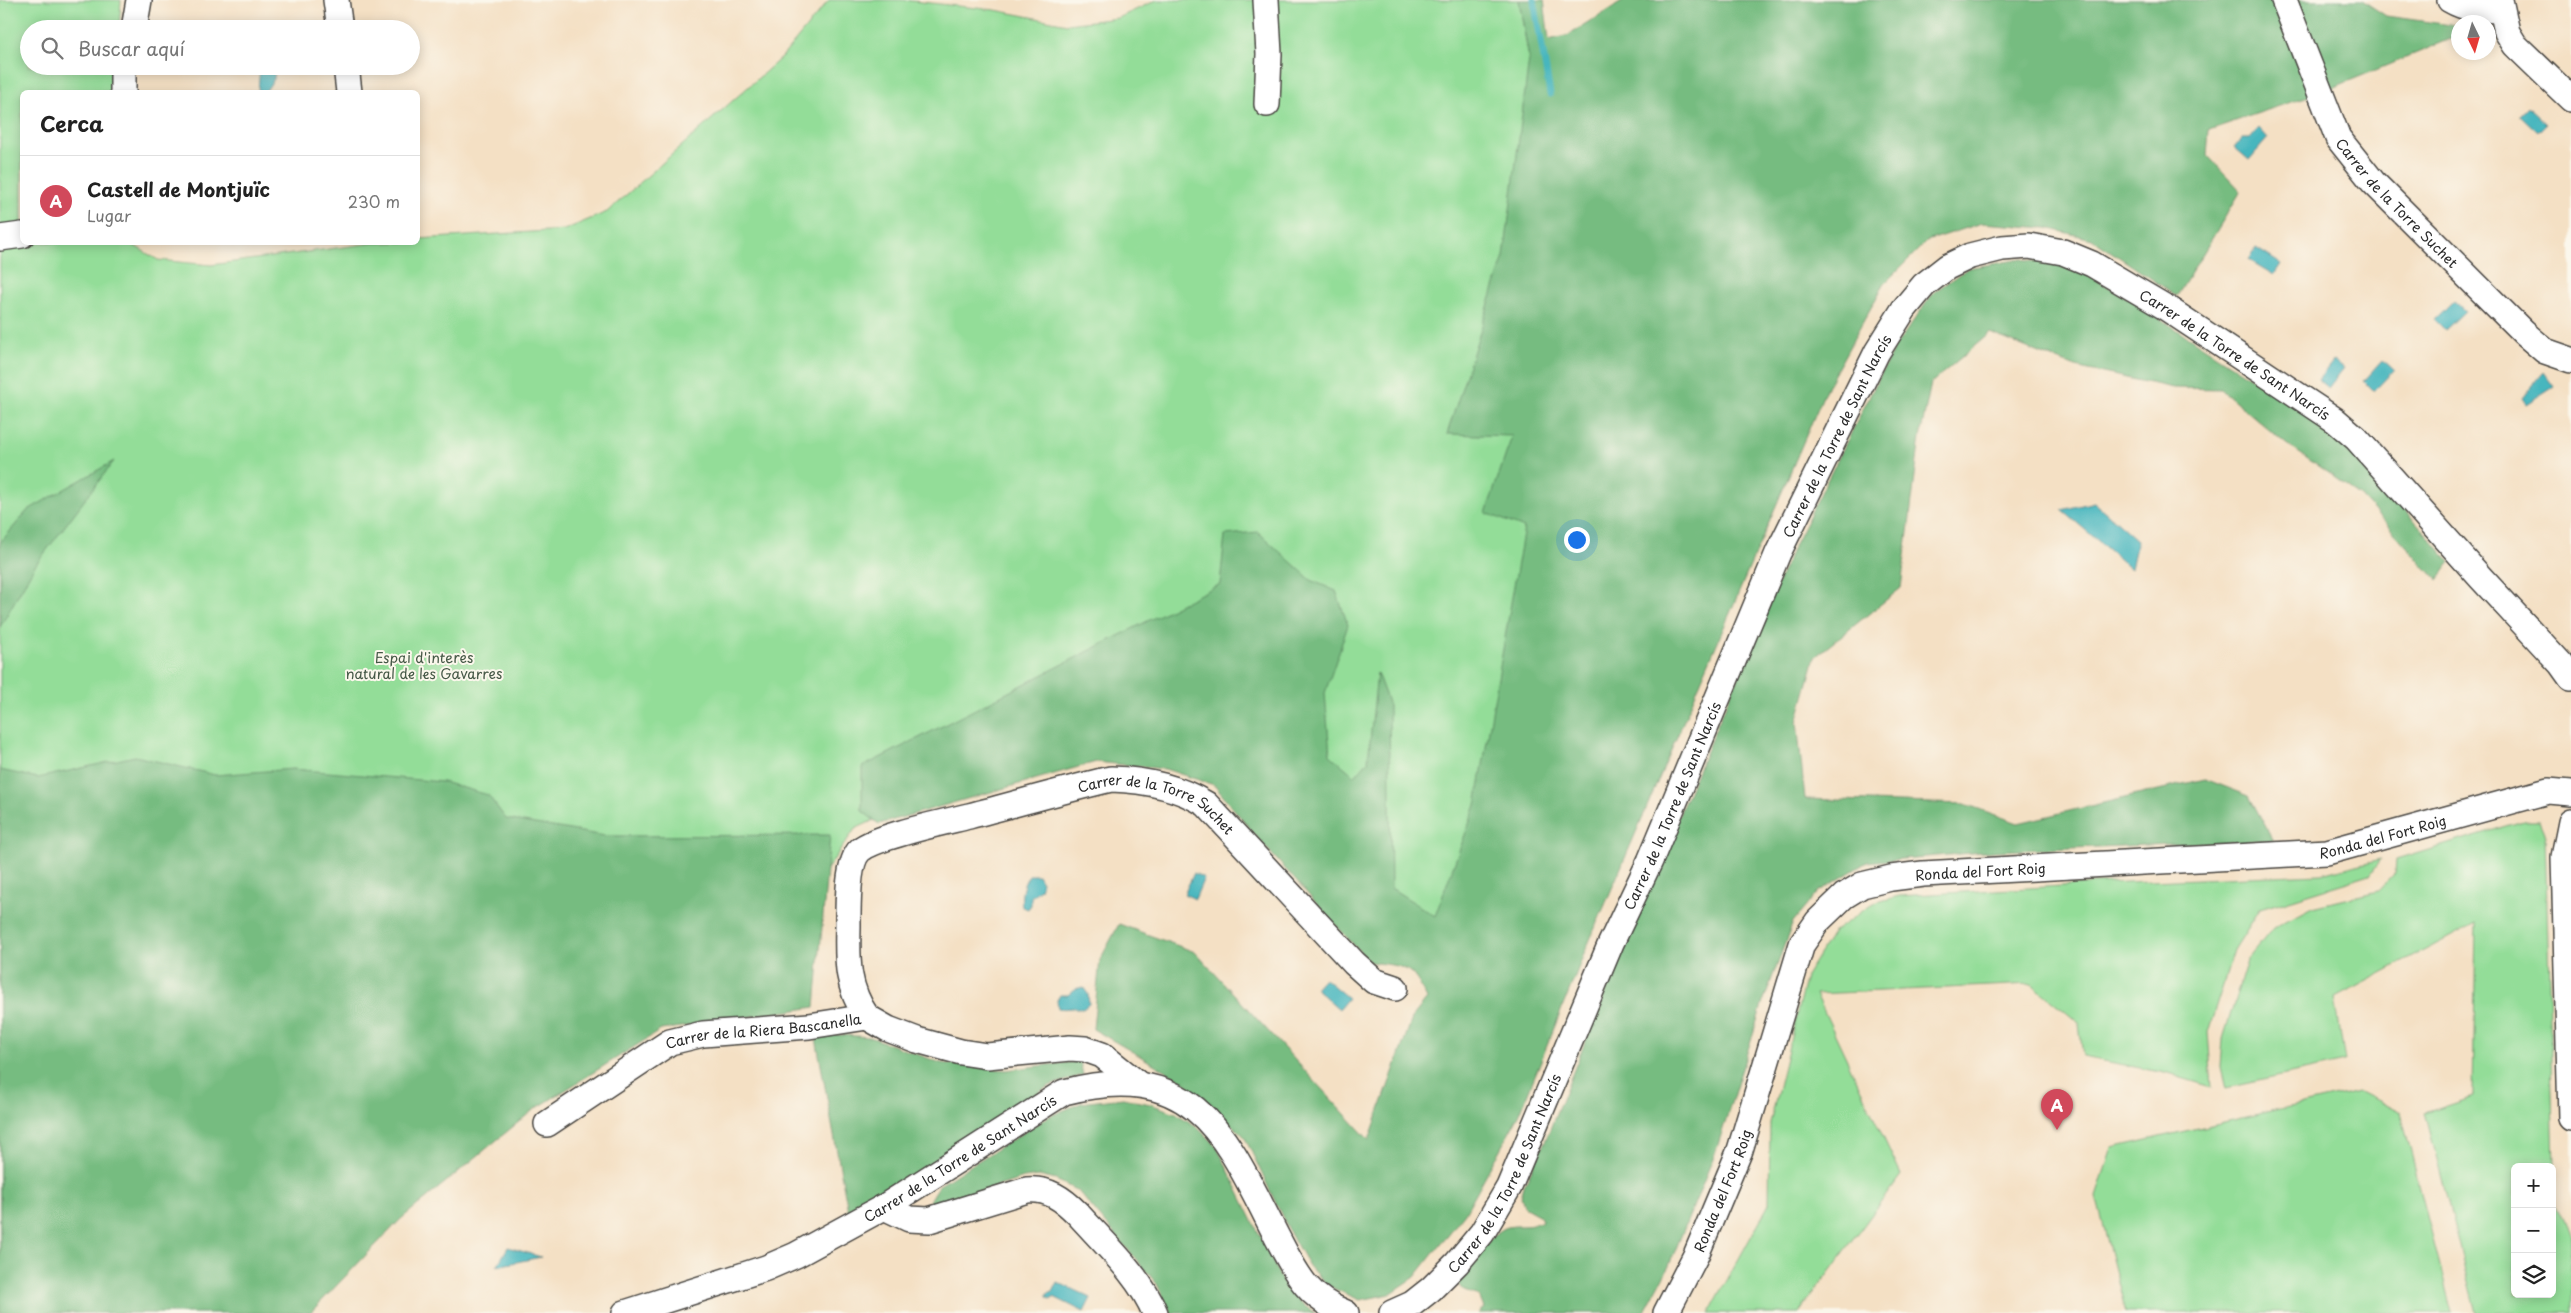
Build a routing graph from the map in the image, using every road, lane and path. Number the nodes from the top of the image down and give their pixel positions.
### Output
1 (126, 0) edge
2 (139, 0) edge
3 (336, 0) edge
4 (1266, 0) edge
5 (2284, 0) edge
6 (2450, 0) edge
7 (2500, 5) edge
8 (125, 20) edge
9 (136, 20) edge
10 (339, 20) edge
11 (123, 75) edge
12 (347, 75) edge
13 (123, 90) edge
14 (349, 90) edge
15 (2571, 99) edge
16 (1267, 104) dead end
17 (20, 235) edge
18 (0, 238) edge
19 (2571, 360) edge
20 (2571, 678) edge
21 (2571, 793) edge
22 (2571, 822) edge
23 (1395, 988) dead end
24 (867, 1017) junction
25 (2570, 1031) edge
26 (1137, 1083) junction
27 (2571, 1118) edge
28 (547, 1124) dead end
29 (884, 1207) junction
30 (625, 1313) edge
31 (1155, 1313) edge
32 (1346, 1313) edge
33 (1392, 1313) edge
34 (1666, 1313) edge

1 - 8 street
2 - 9 street
3 - 10 street
4 - 16 street
5 - 19 street, Carrer de la Torre Suchet
6 - 7 street
7 - 15 street
11 - 13 street
12 - 14 street
17 - 18 street
20 - 33 street, Carrer de la Torre de Sant Narcís
21 - 34 street, Ronda del Fort Roig
22 - 25 street
23 - 24 street, Carrer de la Torre Suchet
24 - 26 street, Carrer de la Riera Bascanella
24 - 28 street, Carrer de la Riera Bascanella
25 - 27 street
26 - 29 street, Carrer de la Torre de Sant Narcís
26 - 32 street, Carrer de la Torre de Sant Narcís
29 - 30 street, Carrer de la Torre de Sant Narcís
29 - 31 street

